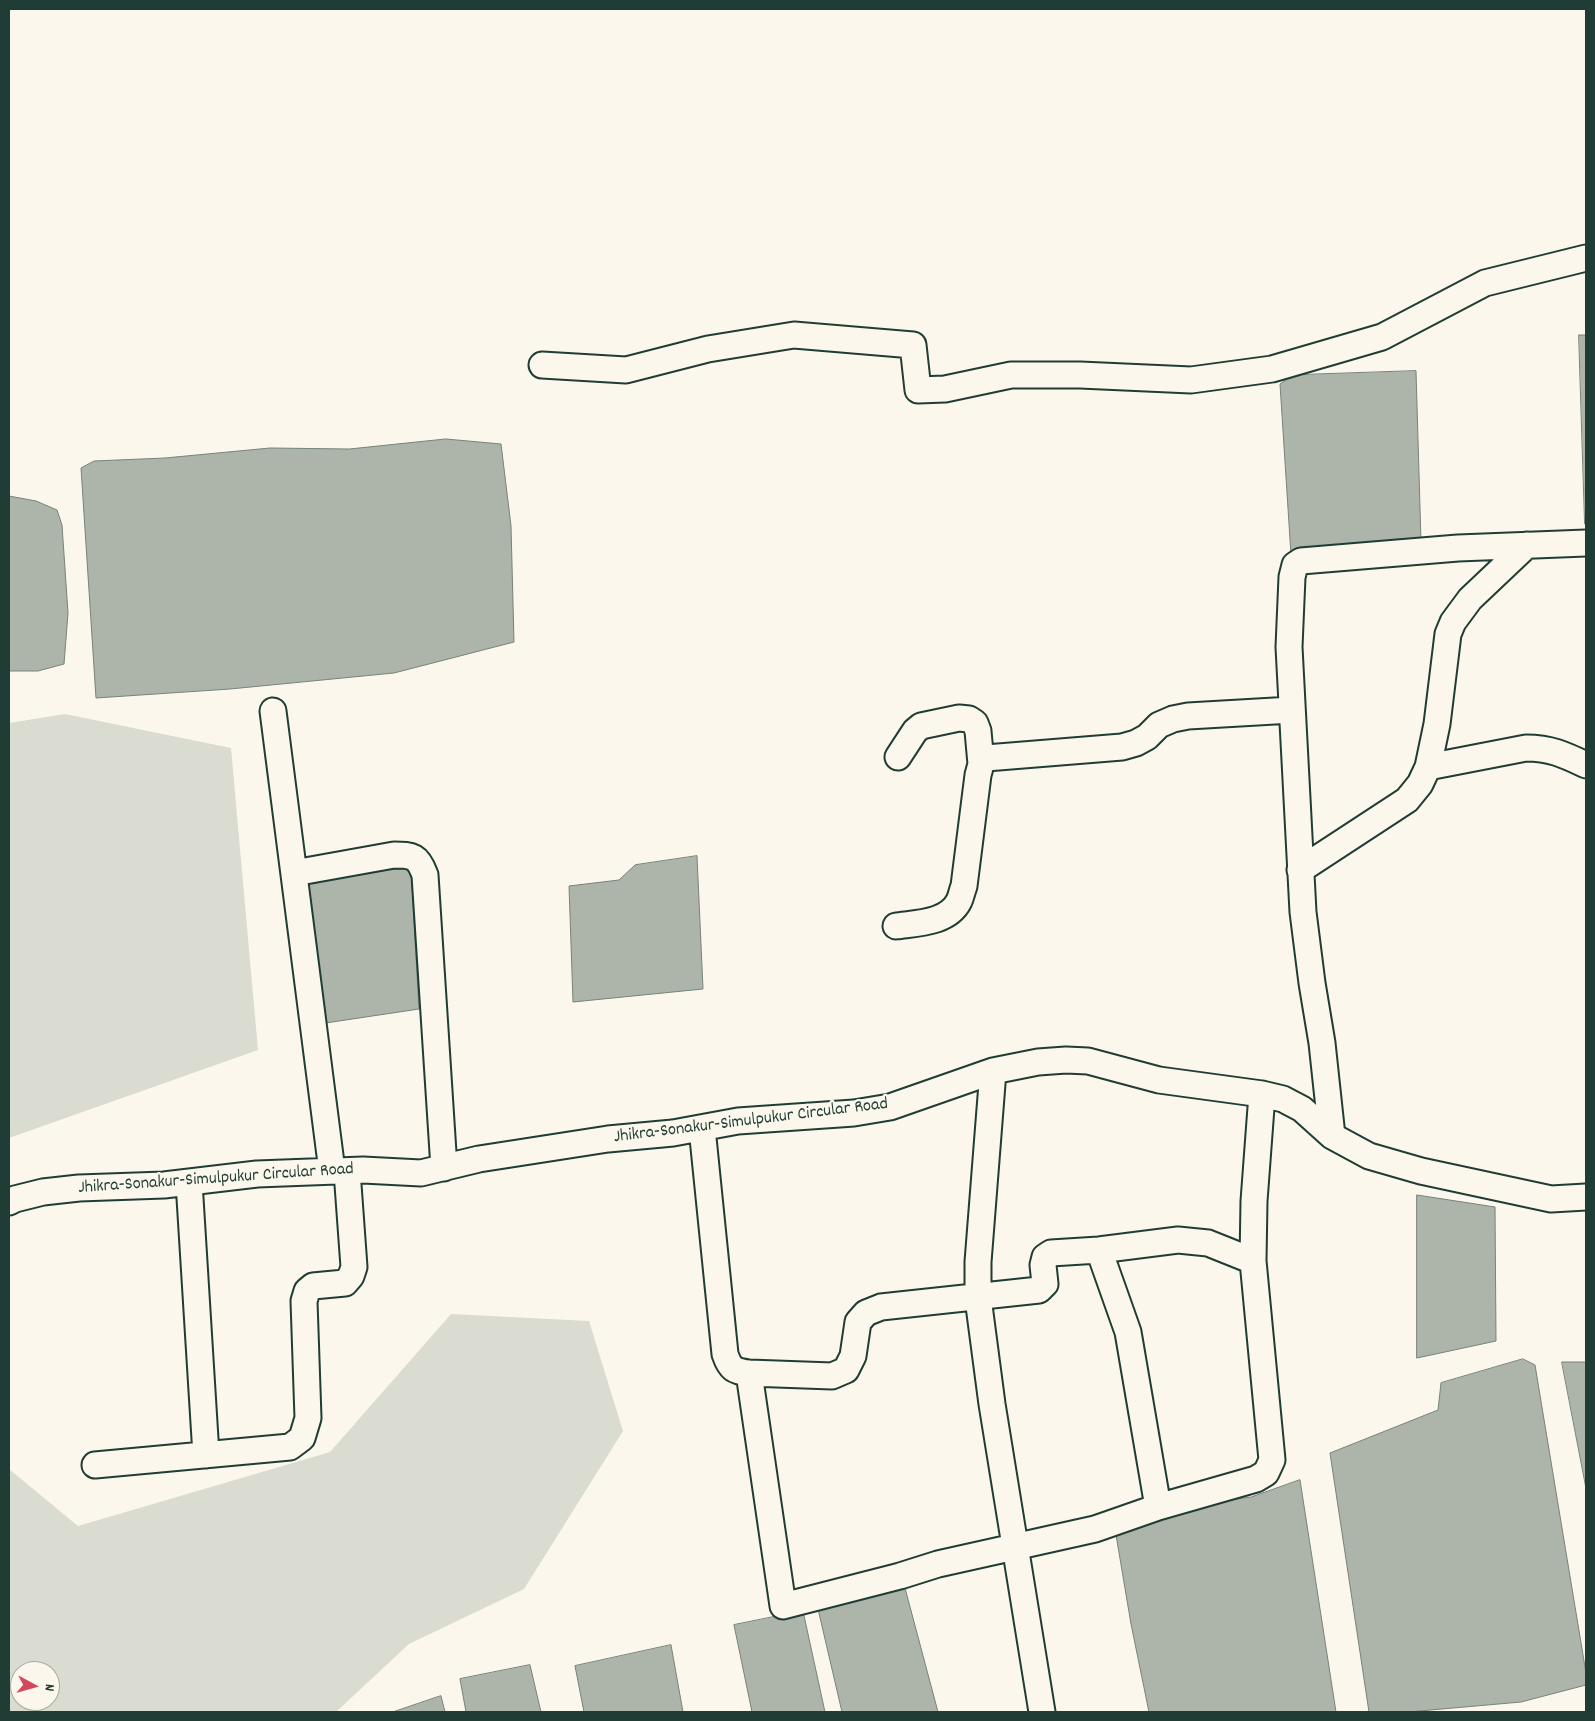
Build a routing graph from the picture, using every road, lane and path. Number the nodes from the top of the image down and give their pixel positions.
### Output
1 (1586, 258) edge
2 (542, 365) dead end
3 (1586, 543) edge
4 (1527, 545) junction
5 (1292, 710) junction
6 (273, 711) dead end
7 (898, 757) dead end
8 (981, 764) junction
9 (1586, 766) edge
10 (1428, 767) junction
11 (1300, 870) junction
12 (294, 873) junction
13 (896, 926) dead end
14 (992, 1071) junction
15 (1262, 1094) junction
16 (702, 1128) junction
17 (1332, 1136) junction
18 (444, 1168) junction
19 (339, 1171) junction
20 (189, 1182) junction
21 (1586, 1197) edge
22 (9, 1202) edge
23 (1099, 1250) junction
24 (1252, 1261) junction
25 (978, 1298) junction
26 (748, 1373) junction
27 (206, 1454) junction
28 (94, 1464) dead end
29 (1158, 1507) junction
30 (1016, 1546) junction
31 (1042, 1712) edge

1 - 2 street
3 - 4 street
4 - 5 street
4 - 10 street
5 - 8 street
5 - 11 street
6 - 12 street
7 - 8 street
8 - 13 street
9 - 10 street
10 - 11 street
11 - 17 street
12 - 18 street
12 - 19 street
14 - 15 street, Jhikra-Sonakur-Simulpukur Circular Road
14 - 16 street, Jhikra-Sonakur-Simulpukur Circular Road
14 - 25 street
15 - 17 street, Jhikra-Sonakur-Simulpukur Circular Road
15 - 24 street
16 - 18 street, Jhikra-Sonakur-Simulpukur Circular Road
16 - 26 street
17 - 21 street, Jhikra-Sonakur-Simulpukur Circular Road
18 - 19 street, Jhikra-Sonakur-Simulpukur Circular Road
19 - 20 street, Jhikra-Sonakur-Simulpukur Circular Road
19 - 27 street
20 - 22 street, Jhikra-Sonakur-Simulpukur Circular Road
20 - 27 street
23 - 24 street
23 - 25 street
23 - 29 street
24 - 29 street
25 - 26 street
25 - 30 street
26 - 30 street
27 - 28 street
29 - 30 street
30 - 31 street

